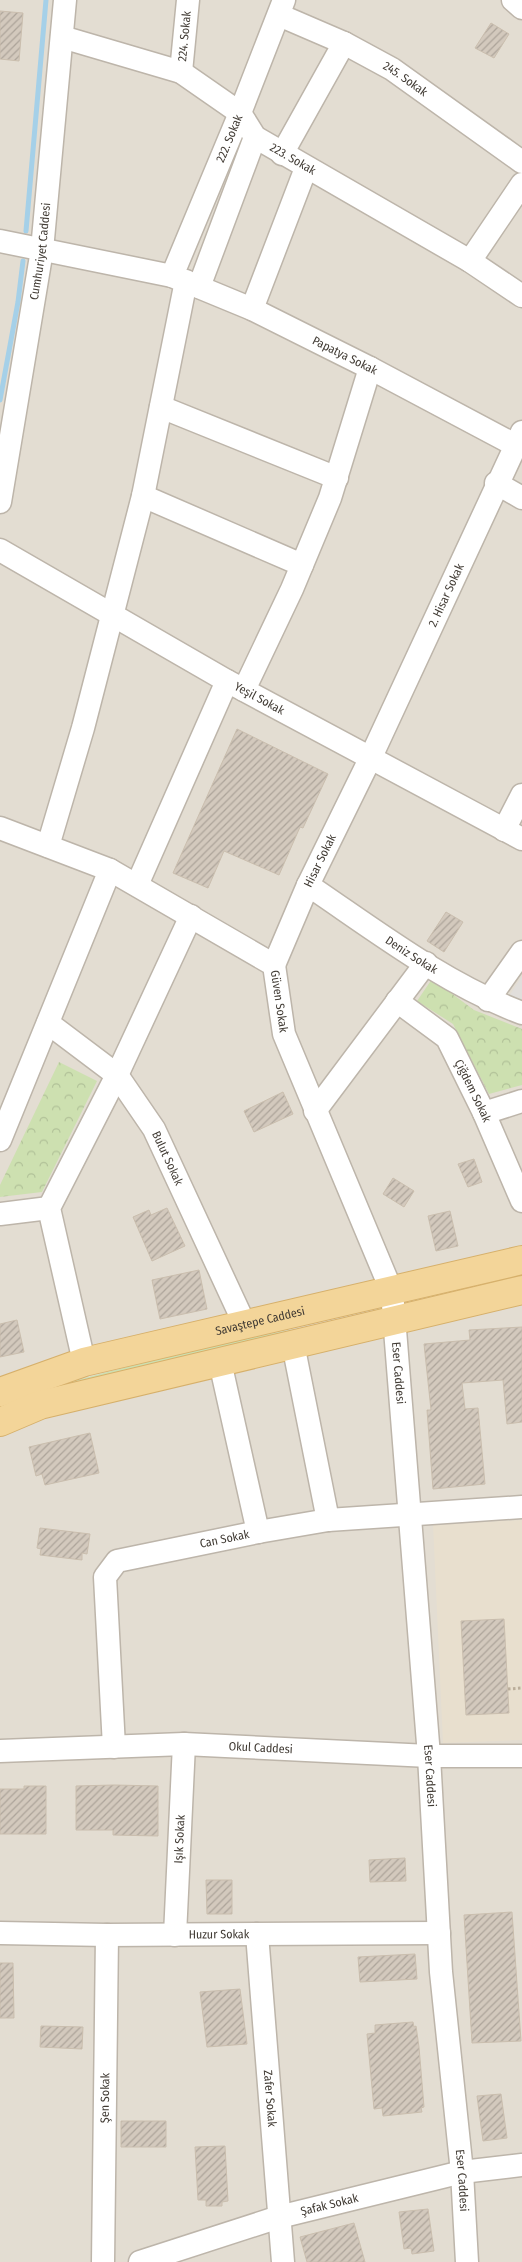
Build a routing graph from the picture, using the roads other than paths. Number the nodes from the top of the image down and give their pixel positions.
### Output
1 (65, 0) edge
2 (188, 0) edge
3 (513, 0) edge
4 (282, 8) edge
5 (522, 8) edge
6 (62, 36) junction
7 (344, 44) junction
8 (181, 72) junction
9 (240, 113) junction
10 (255, 137) junction
11 (282, 154) junction
12 (522, 162) edge
13 (306, 168) junction
14 (522, 184) edge
15 (0, 241) edge
16 (42, 250) junction
17 (470, 261) junction
18 (186, 281) junction
19 (522, 296) edge
20 (252, 309) junction
21 (370, 368) junction
22 (161, 407) junction
23 (518, 438) edge
24 (337, 478) junction
25 (496, 483) junction
26 (143, 496) junction
27 (522, 498) edge
28 (0, 502) edge
29 (0, 550) edge
30 (302, 565) junction
31 (112, 614) junction
32 (236, 686) junction
33 (370, 759) junction
34 (522, 795) edge
35 (0, 828) edge
36 (513, 834) edge
37 (48, 846) junction
38 (110, 870) junction
39 (308, 885) junction
40 (137, 886) junction
41 (191, 916) junction
42 (522, 952) edge
43 (426, 963) junction
44 (274, 966) junction
45 (488, 1000) junction
46 (398, 1001) junction
47 (522, 1013) edge
48 (48, 1023) junction
49 (117, 1075) junction
50 (522, 1101) edge
51 (315, 1111) junction
52 (484, 1113) junction
53 (0, 1140) edge
54 (522, 1201) edge
55 (50, 1208) junction
56 (0, 1214) edge
57 (522, 1260) edge
58 (522, 1290) edge
59 (392, 1292) junction
60 (395, 1321) junction
61 (245, 1325) junction
62 (293, 1344) junction
63 (84, 1362) junction
64 (220, 1362) junction
65 (0, 1392) edge
66 (4, 1420) edge
67 (522, 1507) edge
68 (411, 1515) junction
69 (328, 1520) junction
70 (258, 1532) junction
71 (184, 1744) junction
72 (114, 1747) junction
73 (0, 1751) edge
74 (429, 1756) junction
75 (522, 1756) edge
76 (0, 1933) edge
77 (438, 1933) junction
78 (257, 1934) junction
79 (107, 1935) junction
80 (175, 1935) junction
81 (522, 2165) edge
82 (462, 2172) junction
83 (279, 2217) junction
84 (103, 2262) edge
85 (140, 2262) edge
86 (283, 2262) edge
87 (467, 2262) edge

1 - 6 street, Cumhuriyet Caddesi
2 - 8 street, 224. Sokak
3 - 5 street
4 - 7 street, 245. Sokak
4 - 9 street, 222. Sokak
6 - 8 street, 223. Sokak
6 - 16 street, Cumhuriyet Caddesi
7 - 11 street
7 - 12 street, 245. Sokak
8 - 9 street, 223. Sokak
9 - 10 street, 223. Sokak
9 - 18 street, 222. Sokak
10 - 11 street, 223. Sokak
10 - 18 street
11 - 13 street, 223. Sokak
13 - 17 street, 223. Sokak
13 - 20 street
14 - 17 street
15 - 16 street, Papatya Sokak
16 - 18 street, Papatya Sokak
16 - 28 street, Cumhuriyet Caddesi
17 - 19 street, 223. Sokak
18 - 20 street, Papatya Sokak
18 - 22 street
20 - 21 street, Papatya Sokak
21 - 23 street, Papatya Sokak
21 - 24 street
22 - 24 street
22 - 26 street
23 - 25 street, 2. Hisar Sokak
24 - 30 street
25 - 27 street
25 - 33 street, 2. Hisar Sokak
26 - 30 street
26 - 31 street
29 - 31 street, Yeşil Sokak
30 - 32 street
31 - 32 street, Yeşil Sokak
31 - 37 street
32 - 33 street, Yeşil Sokak
32 - 40 street
33 - 36 street, Yeşil Sokak
33 - 39 street, Hisar Sokak
34 - 36 street
35 - 37 street, Güven Sokak
37 - 38 street, Güven Sokak
38 - 40 street, Güven Sokak
38 - 48 street
39 - 43 street, Deniz Sokak
39 - 44 street, Hisar Sokak
40 - 41 street, Güven Sokak
41 - 44 street, Güven Sokak
41 - 49 street
42 - 45 street
43 - 45 street, Deniz Sokak
43 - 46 street
44 - 51 street, Güven Sokak
45 - 47 street, Deniz Sokak
46 - 51 street
46 - 52 street, Çiğdem Sokak
48 - 49 street, Bulut Sokak
48 - 53 street
49 - 55 street
49 - 61 street, Bulut Sokak
50 - 52 street
51 - 59 street, Güven Sokak
52 - 54 street, Çiğdem Sokak
55 - 56 street
55 - 63 street
57 - 59 main road, Savaştepe Caddesi
58 - 60 main road
59 - 60 street, Eser Caddesi
59 - 61 main road, Savaştepe Caddesi
60 - 62 main road
60 - 68 street, Eser Caddesi
61 - 63 main road, Savaştepe Caddesi
62 - 64 main road
62 - 69 street
63 - 65 main road, Savaştepe Caddesi
64 - 66 main road
64 - 70 street
67 - 68 street, Can Sokak
68 - 69 street, Can Sokak
68 - 74 street, Eser Caddesi
69 - 70 street, Can Sokak
70 - 72 street, Can Sokak
71 - 72 street, Okul Caddesi
71 - 74 street, Okul Caddesi
71 - 80 street, Işık Sokak
72 - 73 street, Okul Caddesi
74 - 75 street, Okul Caddesi
74 - 77 street, Eser Caddesi
76 - 79 street, Huzur Sokak
77 - 78 street, Huzur Sokak
77 - 82 street, Eser Caddesi
78 - 80 street, Huzur Sokak
78 - 83 street, Zafer Sokak
79 - 80 street, Huzur Sokak
79 - 84 street, Şen Sokak
81 - 82 street, Şafak Sokak
82 - 83 street, Şafak Sokak
82 - 87 street, Eser Caddesi
83 - 85 street, Şafak Sokak
83 - 86 street, Zafer Sokak

